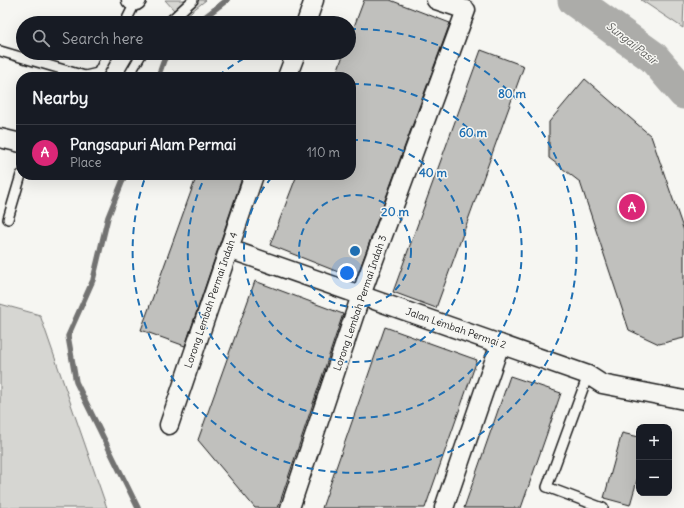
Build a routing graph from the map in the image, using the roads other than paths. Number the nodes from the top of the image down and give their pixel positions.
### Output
1 (135, 0) edge
2 (193, 0) edge
3 (314, 0) edge
4 (436, 0) edge
5 (128, 16) edge
6 (176, 16) edge
7 (308, 16) edge
8 (0, 51) edge
9 (16, 56) edge
10 (31, 60) edge
11 (105, 60) edge
12 (138, 60) edge
13 (293, 60) edge
14 (71, 72) edge
15 (99, 72) edge
16 (131, 72) edge
17 (289, 72) edge
18 (0, 138) edge
19 (16, 142) edge
20 (20, 180) edge
21 (252, 180) edge
22 (8, 219) dead end
23 (229, 249) junction
24 (361, 295) junction
25 (500, 344) junction
26 (588, 375) junction
27 (684, 400) edge
28 (169, 425) dead end
29 (290, 508) edge
30 (444, 508) edge
31 (603, 508) edge

1 - 5 lane
2 - 6 lane
3 - 7 street
4 - 24 street, Lorong Lembah Permai Indah 3
8 - 9 lane
10 - 14 lane
11 - 15 lane
12 - 16 lane
13 - 17 street
18 - 19 street
20 - 22 lane
21 - 23 street, Lorong Lembah Permai Indah 4
23 - 24 street, Jalan Lembah Permai 2
23 - 28 street, Lorong Lembah Permai Indah 4
24 - 25 street, Jalan Lembah Permai 2
24 - 29 street, Lorong Lembah Permai Indah 3
25 - 26 street, Jalan Lembah Permai 2
25 - 30 street
26 - 27 street, Jalan Lembah Permai 2
26 - 31 lane

